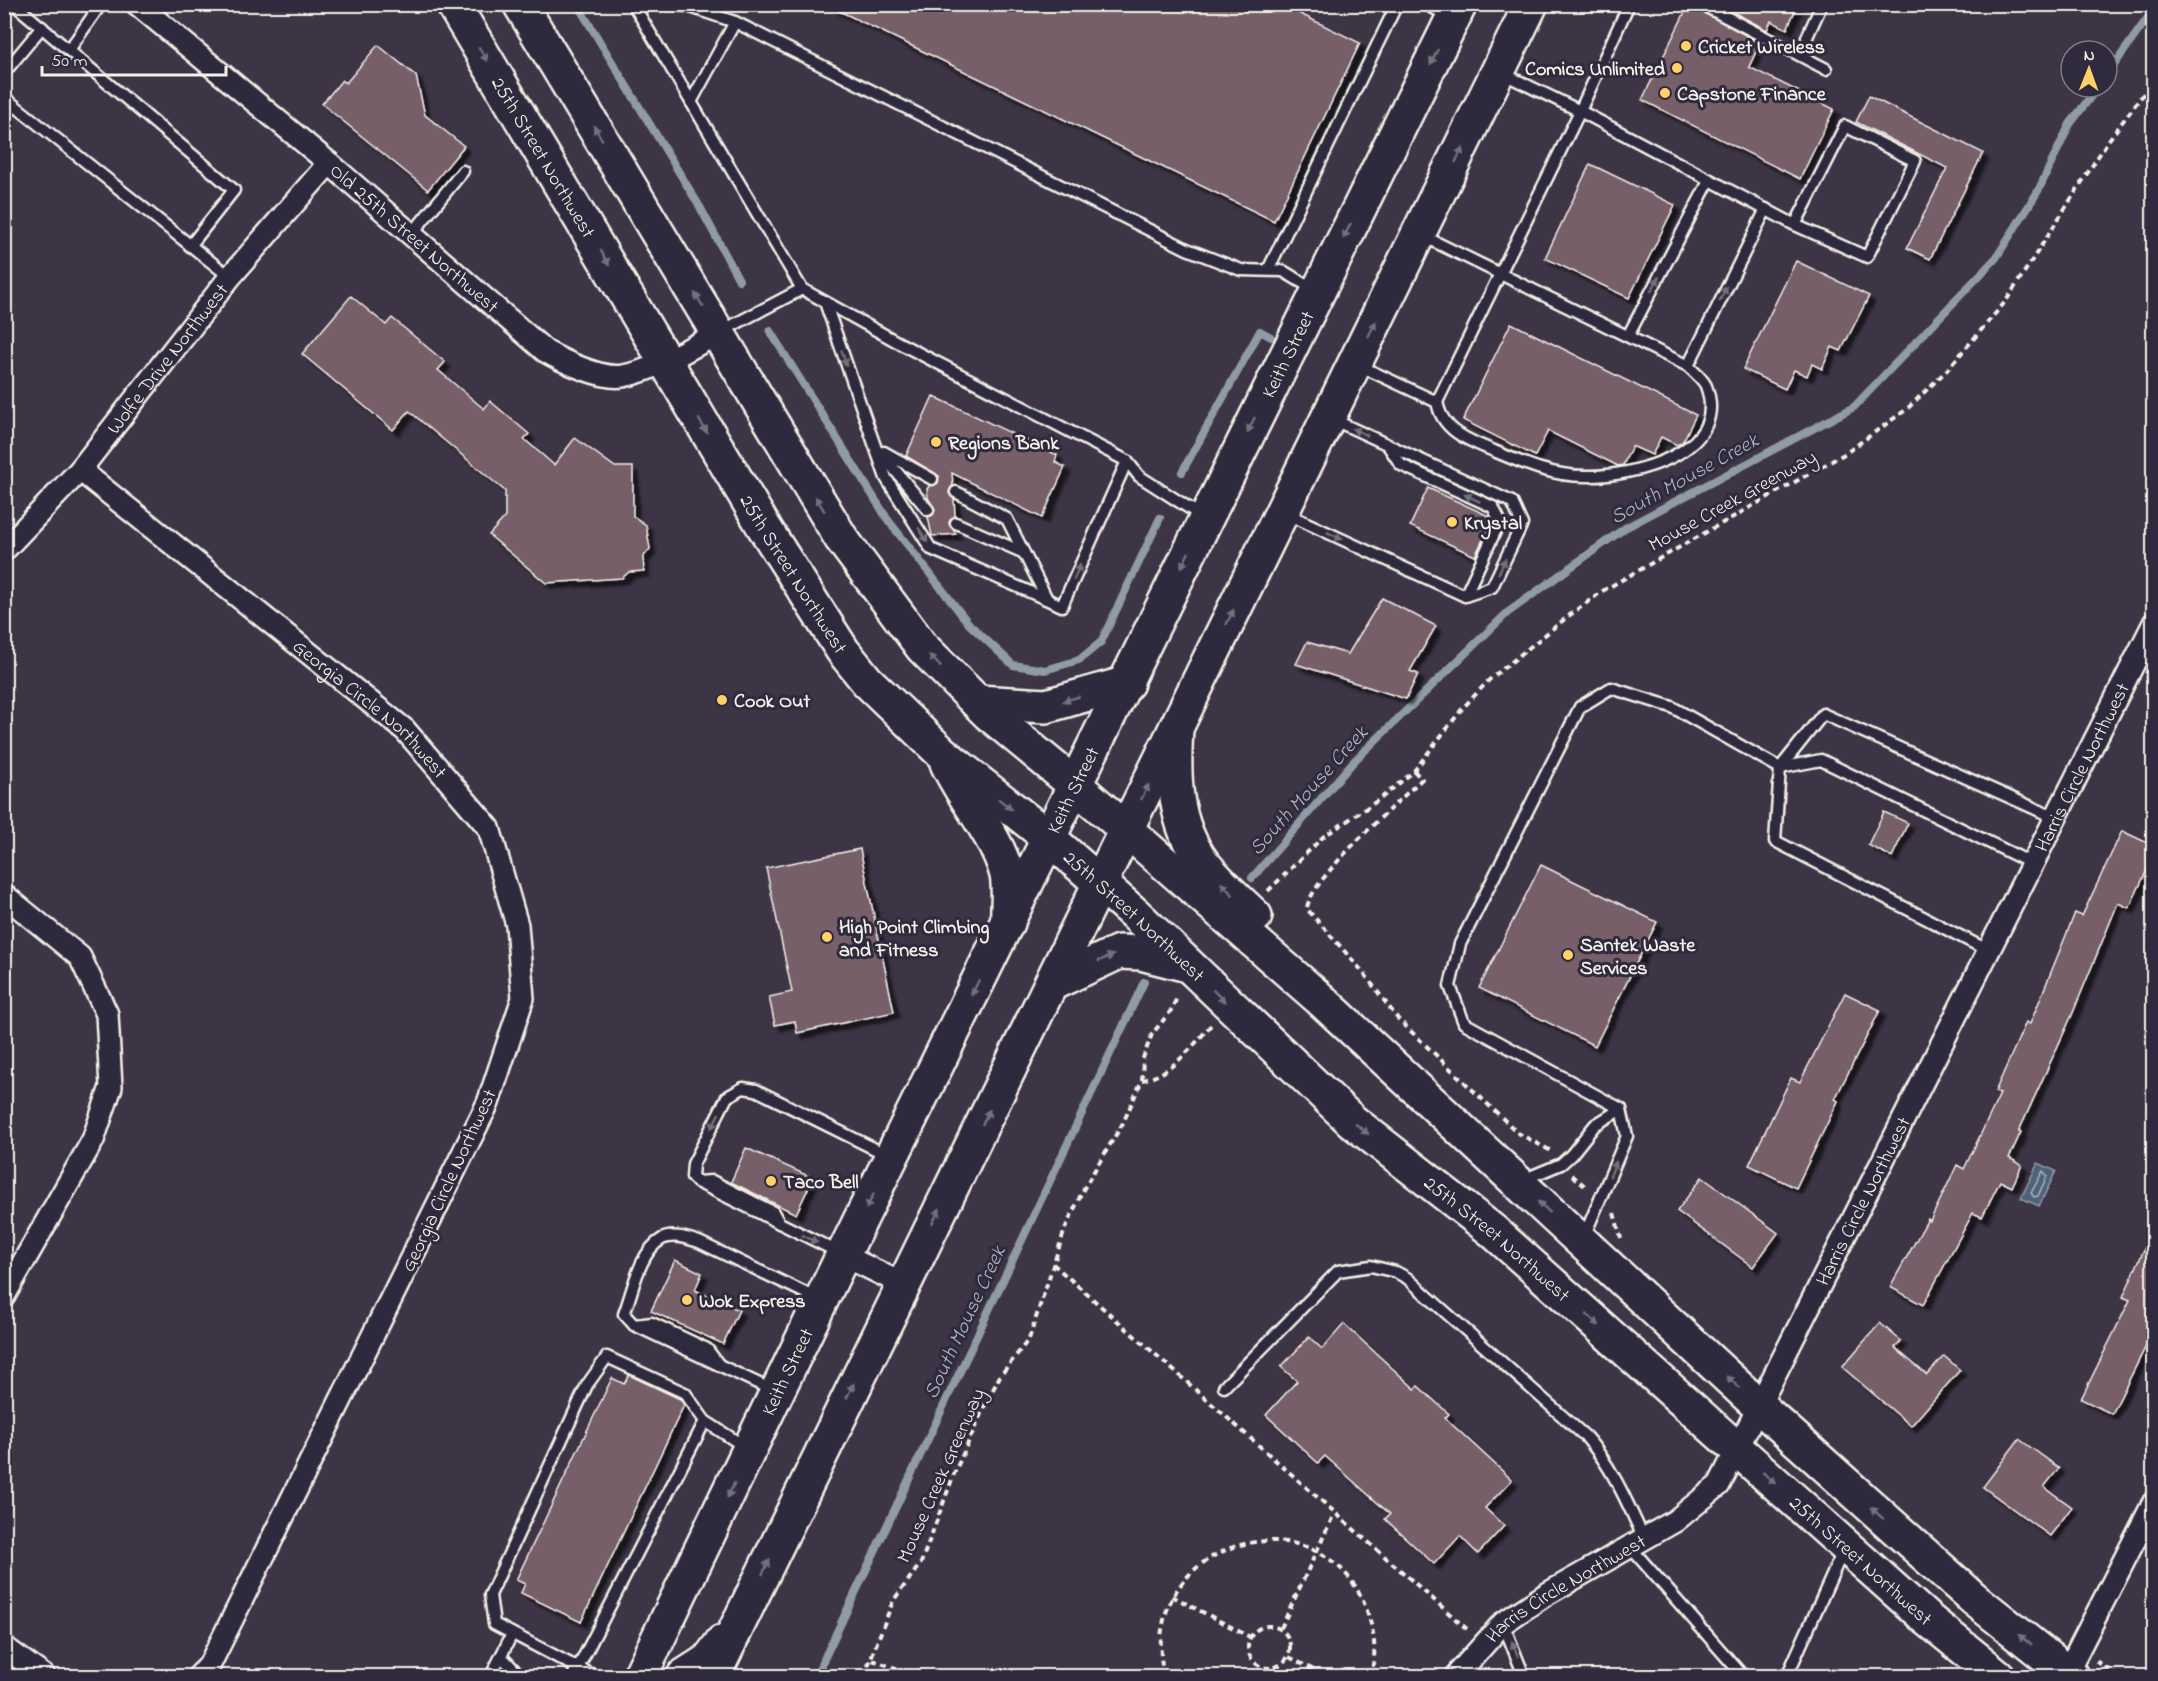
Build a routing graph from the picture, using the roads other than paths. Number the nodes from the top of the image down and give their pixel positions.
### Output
1 (14, 4) edge
2 (101, 4) edge
3 (137, 4) edge
4 (453, 4) edge
5 (520, 4) edge
6 (633, 4) edge
7 (668, 4) edge
8 (1397, 4) edge
9 (1532, 4) edge
10 (1629, 4) edge
11 (1701, 4) edge
12 (1822, 4) edge
13 (1446, 9) edge
14 (735, 22) junction
15 (42, 27) junction
16 (1808, 37) dead end
17 (69, 50) junction
18 (1826, 69) dead end
19 (1499, 71) junction
20 (4, 73) edge
21 (4, 97) edge
22 (691, 102) junction
23 (1580, 111) junction
24 (329, 164) junction
25 (463, 171) dead end
26 (1709, 181) junction
27 (1766, 209) junction
28 (1795, 225) junction
29 (411, 235) junction
30 (1419, 235) junction
31 (190, 246) junction
32 (1268, 270) junction
33 (1500, 273) junction
34 (230, 277) junction
35 (802, 289) junction
36 (1318, 291) junction
37 (825, 302) junction
38 (719, 333) junction
39 (1628, 336) junction
40 (664, 362) junction
41 (1355, 363) junction
42 (1688, 366) junction
43 (1437, 400) junction
44 (1328, 418) junction
45 (1389, 445) junction
46 (876, 448) junction
47 (1127, 461) junction
48 (80, 470) junction
49 (932, 479) dead end
50 (956, 492) dead end
51 (928, 510) dead end
52 (1282, 512) junction
53 (1205, 519) junction
54 (956, 523) dead end
55 (4, 550) edge
56 (1024, 553) junction
57 (1465, 596) junction
58 (1047, 599) junction
59 (2154, 623) edge
60 (1127, 683) junction
61 (977, 702) junction
62 (1176, 728) junction
63 (942, 753) junction
64 (1780, 768) junction
65 (1075, 785) junction
66 (2056, 818) junction
67 (1126, 831) junction
68 (1049, 838) junction
69 (2033, 864) junction
70 (1101, 883) junction
71 (4, 895) edge
72 (1008, 922) junction
73 (1989, 951) junction
74 (1186, 964) junction
75 (1053, 983) junction
76 (1319, 998) junction
77 (1621, 1109) junction
78 (892, 1157) junction
79 (1517, 1182) junction
80 (1582, 1242) junction
81 (843, 1255) junction
82 (902, 1284) junction
83 (4, 1296) edge
84 (821, 1301) junction
85 (1224, 1387) dead end
86 (779, 1393) junction
87 (1760, 1407) junction
88 (705, 1421) junction
89 (1737, 1449) junction
90 (750, 1450) junction
91 (2154, 1502) edge
92 (1637, 1543) junction
93 (1846, 1546) junction
94 (750, 1600) junction
95 (1503, 1623) junction
96 (512, 1634) junction
97 (4, 1647) edge
98 (501, 1656) junction
99 (2070, 1669) edge
100 (575, 1672) edge
101 (44, 1677) edge
102 (199, 1677) edge
103 (491, 1677) edge
104 (520, 1677) edge
105 (595, 1677) edge
106 (640, 1677) edge
107 (684, 1677) edge
108 (713, 1677) edge
109 (1456, 1677) edge
110 (1524, 1677) edge
111 (1743, 1677) edge
112 (1787, 1677) edge
113 (1998, 1677) edge

1 - 15 lane
2 - 17 lane
3 - 24 street, Old 25th Street Northwest
4 -> 40 main road, 25th Street Northwest
38 -> 5 main road
6 - 22 lane
7 - 14 lane
8 - 32 lane
9 - 19 main road
10 - 23 lane
11 - 18 lane
12 - 16 lane
13 -> 36 main road, Keith Street
14 - 22 lane
14 - 32 lane
15 - 17 lane
15 - 20 lane
17 - 31 lane
19 - 23 lane
30 -> 19 main road
21 - 31 lane
22 - 35 lane
23 - 26 lane
23 - 33 lane
24 - 29 street, Old 25th Street Northwest
24 - 34 street, Wolfe Drive Northwest
25 - 29 lane
26 - 27 lane
39 -> 26 lane
27 - 28 lane
42 -> 27 lane
28 - 28 lane
29 - 40 street, Old 25th Street Northwest
30 - 33 lane
41 -> 30 main road
31 - 34 lane
32 - 36 lane
33 - 39 lane
33 - 43 lane
34 - 48 street, Wolfe Drive Northwest
35 - 37 lane
35 - 38 lane
36 -> 53 main road, Keith Street
37 -> 46 lane
37 - 47 lane
38 - 40 street, Old 25th Street Northwest
61 -> 38 main road
39 - 42 lane
40 -> 63 main road, 25th Street Northwest
41 - 43 lane
41 - 44 main road
42 - 43 lane
45 -> 44 lane
44 - 52 main road
57 -> 45 lane
57 -> 45 lane
46 - 49 lane
46 - 51 lane
46 -> 58 lane
47 - 53 lane
58 -> 47 lane
48 - 55 street, Wolfe Drive Northwest
48 - 102 street, Georgia Circle Northwest
50 - 56 lane
52 -> 57 lane
62 -> 52 main road
53 -> 60 main road, Keith Street
54 - 56 lane
56 - 58 lane
59 - 66 street, Harris Circle Northwest
60 -> 61 main road
60 - 65 main road, Keith Street
61 - 65 main road
67 -> 62 main road
76 -> 62 main road
63 -> 68 main road, 25th Street Northwest
63 - 72 main road
64 - 66 lane
64 - 69 lane
64 - 73 lane
64 - 77 lane
65 - 67 main road
65 - 68 main road, Keith Street
66 - 69 street, Harris Circle Northwest
67 - 70 main road
67 - 76 main road
68 - 70 main road, 25th Street Northwest
68 - 72 main road, Keith Street
69 - 73 street, Harris Circle Northwest
70 - 74 main road, 25th Street Northwest
70 - 75 main road
71 - 83 street
72 -> 78 main road, Keith Street
73 - 87 street, Harris Circle Northwest
75 -> 74 main road
74 -> 89 main road, 25th Street Northwest
82 -> 75 main road
76 - 79 main road
77 - 79 lane
80 -> 77 lane
78 -> 81 main road, Keith Street
78 -> 81 lane
80 -> 79 main road
87 -> 80 main road
81 - 82 street
81 - 84 main road, Keith Street
94 -> 82 main road
84 - 86 main road, Keith Street
84 - 86 lane
85 - 92 lane
86 - 90 main road, Keith Street
87 - 89 street, Harris Circle Northwest
99 -> 87 main road
88 - 90 lane
88 - 96 lane
88 - 100 lane
89 - 92 street, Harris Circle Northwest
89 -> 93 main road, 25th Street Northwest
90 -> 106 main road, Keith Street
91 - 99 street
92 - 95 street, Harris Circle Northwest
92 - 111 lane
93 - 112 lane
93 - 113 main road, 25th Street Northwest
94 - 107 main road
94 - 108 main road
95 - 109 street, Harris Circle Northwest
110 -> 95 lane
96 - 98 lane
96 - 100 lane
97 - 101 street
98 - 103 lane
98 - 104 lane
100 - 105 lane

